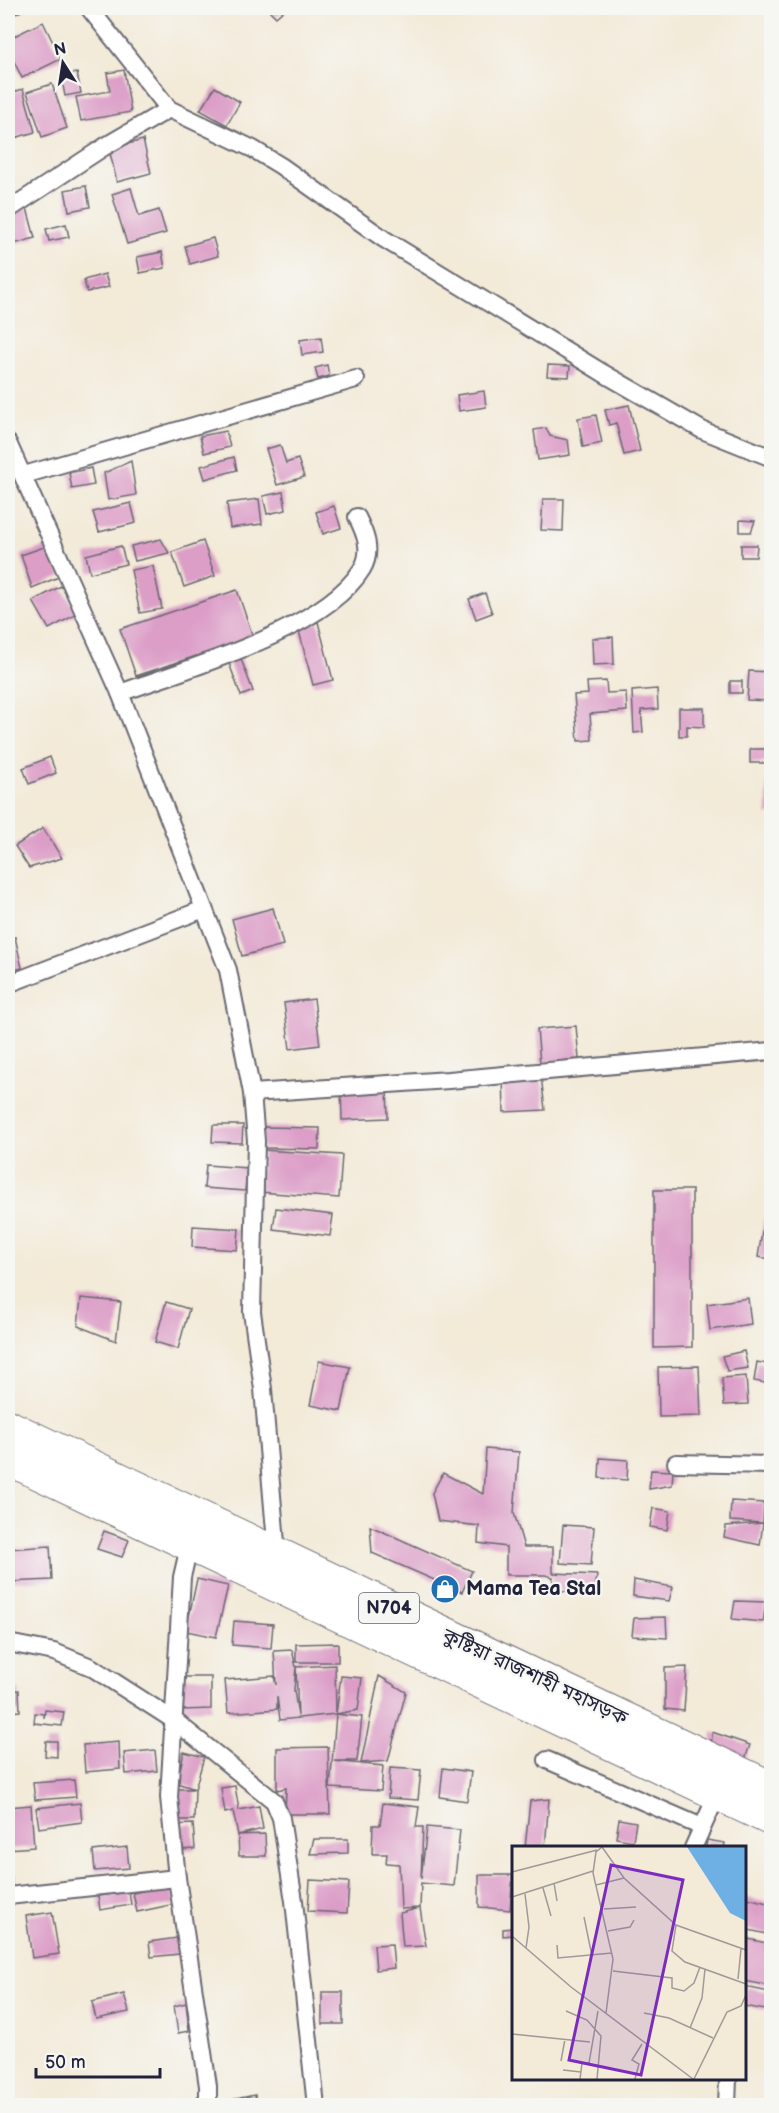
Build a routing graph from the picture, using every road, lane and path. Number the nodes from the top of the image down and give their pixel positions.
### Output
1 (88, 8) edge
2 (169, 108) junction
3 (8, 210) edge
4 (356, 379) dead end
5 (8, 443) edge
6 (771, 458) edge
7 (24, 475) junction
8 (357, 517) dead end
9 (120, 693) junction
10 (204, 909) junction
11 (8, 984) edge
12 (771, 1051) edge
13 (252, 1093) junction
14 (8, 1426) edge
15 (8, 1459) edge
16 (676, 1463) dead end
17 (771, 1466) edge
18 (102, 1487) junction
19 (189, 1547) junction
20 (277, 1555) junction
21 (8, 1643) edge
22 (450, 1652) junction
23 (175, 1721) junction
24 (547, 1760) dead end
25 (771, 1788) edge
26 (718, 1793) junction
27 (771, 1820) edge
28 (702, 1827) junction
29 (694, 1846) edge
30 (177, 1878) junction
31 (8, 1896) edge
32 (729, 2080) edge
33 (200, 2106) edge
34 (316, 2106) edge
35 (727, 2106) edge

1 - 2 street
2 - 3 street
2 - 6 street
4 - 7 street
5 - 7 street
7 - 9 street
8 - 9 street
9 - 10 street
10 - 11 street
10 - 13 street
12 - 13 street
13 - 20 street
14 - 18 highway, কুষ্টিয়া রাজশাহী মহাসড়ক / N704
15 - 18 highway, কুষ্টিয়া রাজশাহী মহাসড়ক / N704
16 - 17 street
18 - 19 highway, কুষ্টিয়া রাজশাহী মহাসড়ক / N704
18 - 20 highway, কুষ্টিয়া রাজশাহী মহাসড়ক / N704
19 - 22 highway, কুষ্টিয়া রাজশাহী মহাসড়ক / N704
19 - 23 street
20 - 22 highway, কুষ্টিয়া রাজশাহী মহাসড়ক / N704
21 - 23 street
22 - 25 highway, কুষ্টিয়া রাজশাহী মহাসড়ক / N704
22 - 26 highway, কুষ্টিয়া রাজশাহী মহাসড়ক / N704
23 - 30 street
23 - 34 street
24 - 28 street
26 - 27 highway, কুষ্টিয়া রাজশাহী মহাসড়ক / N704
26 - 28 street
28 - 29 street
30 - 31 street
30 - 33 street
32 - 35 street

